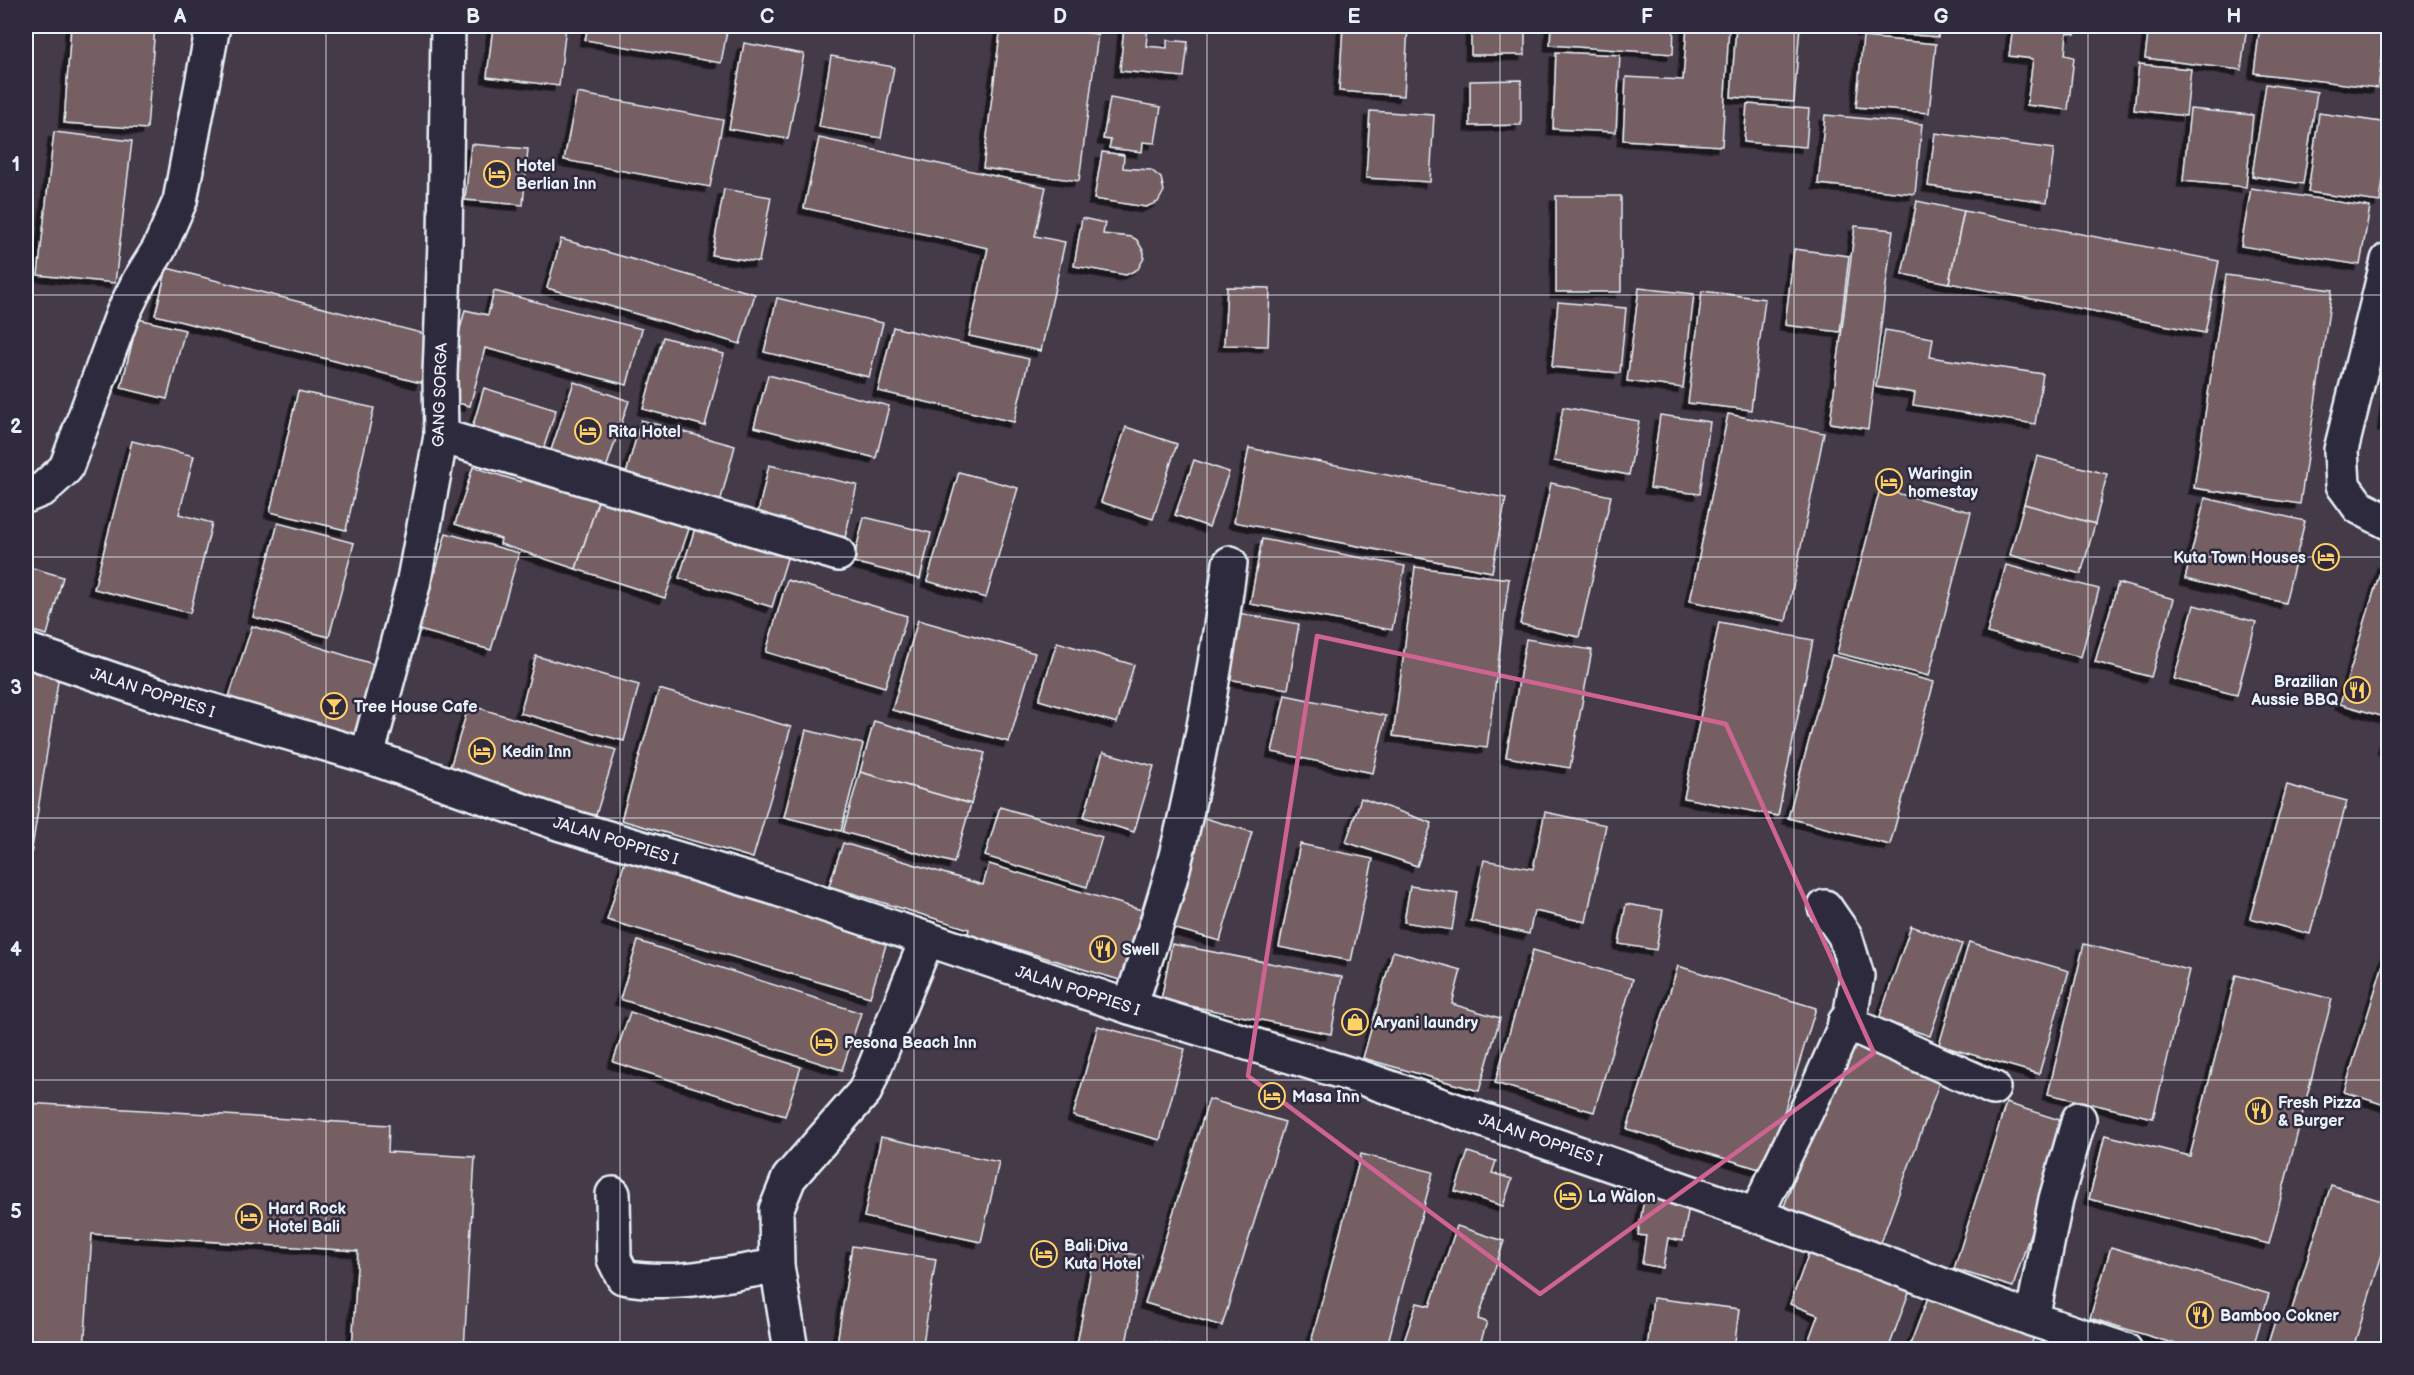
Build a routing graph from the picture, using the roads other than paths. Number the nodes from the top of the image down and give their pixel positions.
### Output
1 (213, 26) edge
2 (448, 26) edge
3 (2388, 260) edge
4 (441, 436) junction
5 (26, 496) edge
6 (2388, 522) edge
7 (838, 554) dead end
8 (1230, 563) dead end
9 (26, 650) edge
10 (367, 756) junction
11 (1825, 907) dead end
12 (927, 939) junction
13 (1130, 1007) junction
14 (1845, 1022) junction
15 (1994, 1088) dead end
16 (2079, 1119) dead end
17 (613, 1194) dead end
18 (1756, 1215) junction
19 (777, 1266) junction
20 (2032, 1319) junction
21 (791, 1350) edge
22 (2125, 1350) edge

1 - 5 street
2 - 4 street, GANG SORGA
3 - 6 street
4 - 7 street
4 - 10 street, GANG SORGA
8 - 13 street
9 - 10 street, JALAN POPPIES I
10 - 12 street, JALAN POPPIES I
11 - 14 street
12 - 13 street, JALAN POPPIES I
12 - 19 street
13 - 18 street, JALAN POPPIES I
14 - 15 street
14 - 18 street
16 - 20 street
17 - 19 street
18 - 20 street, JALAN POPPIES I
19 - 21 street
20 - 22 street, JALAN POPPIES I

